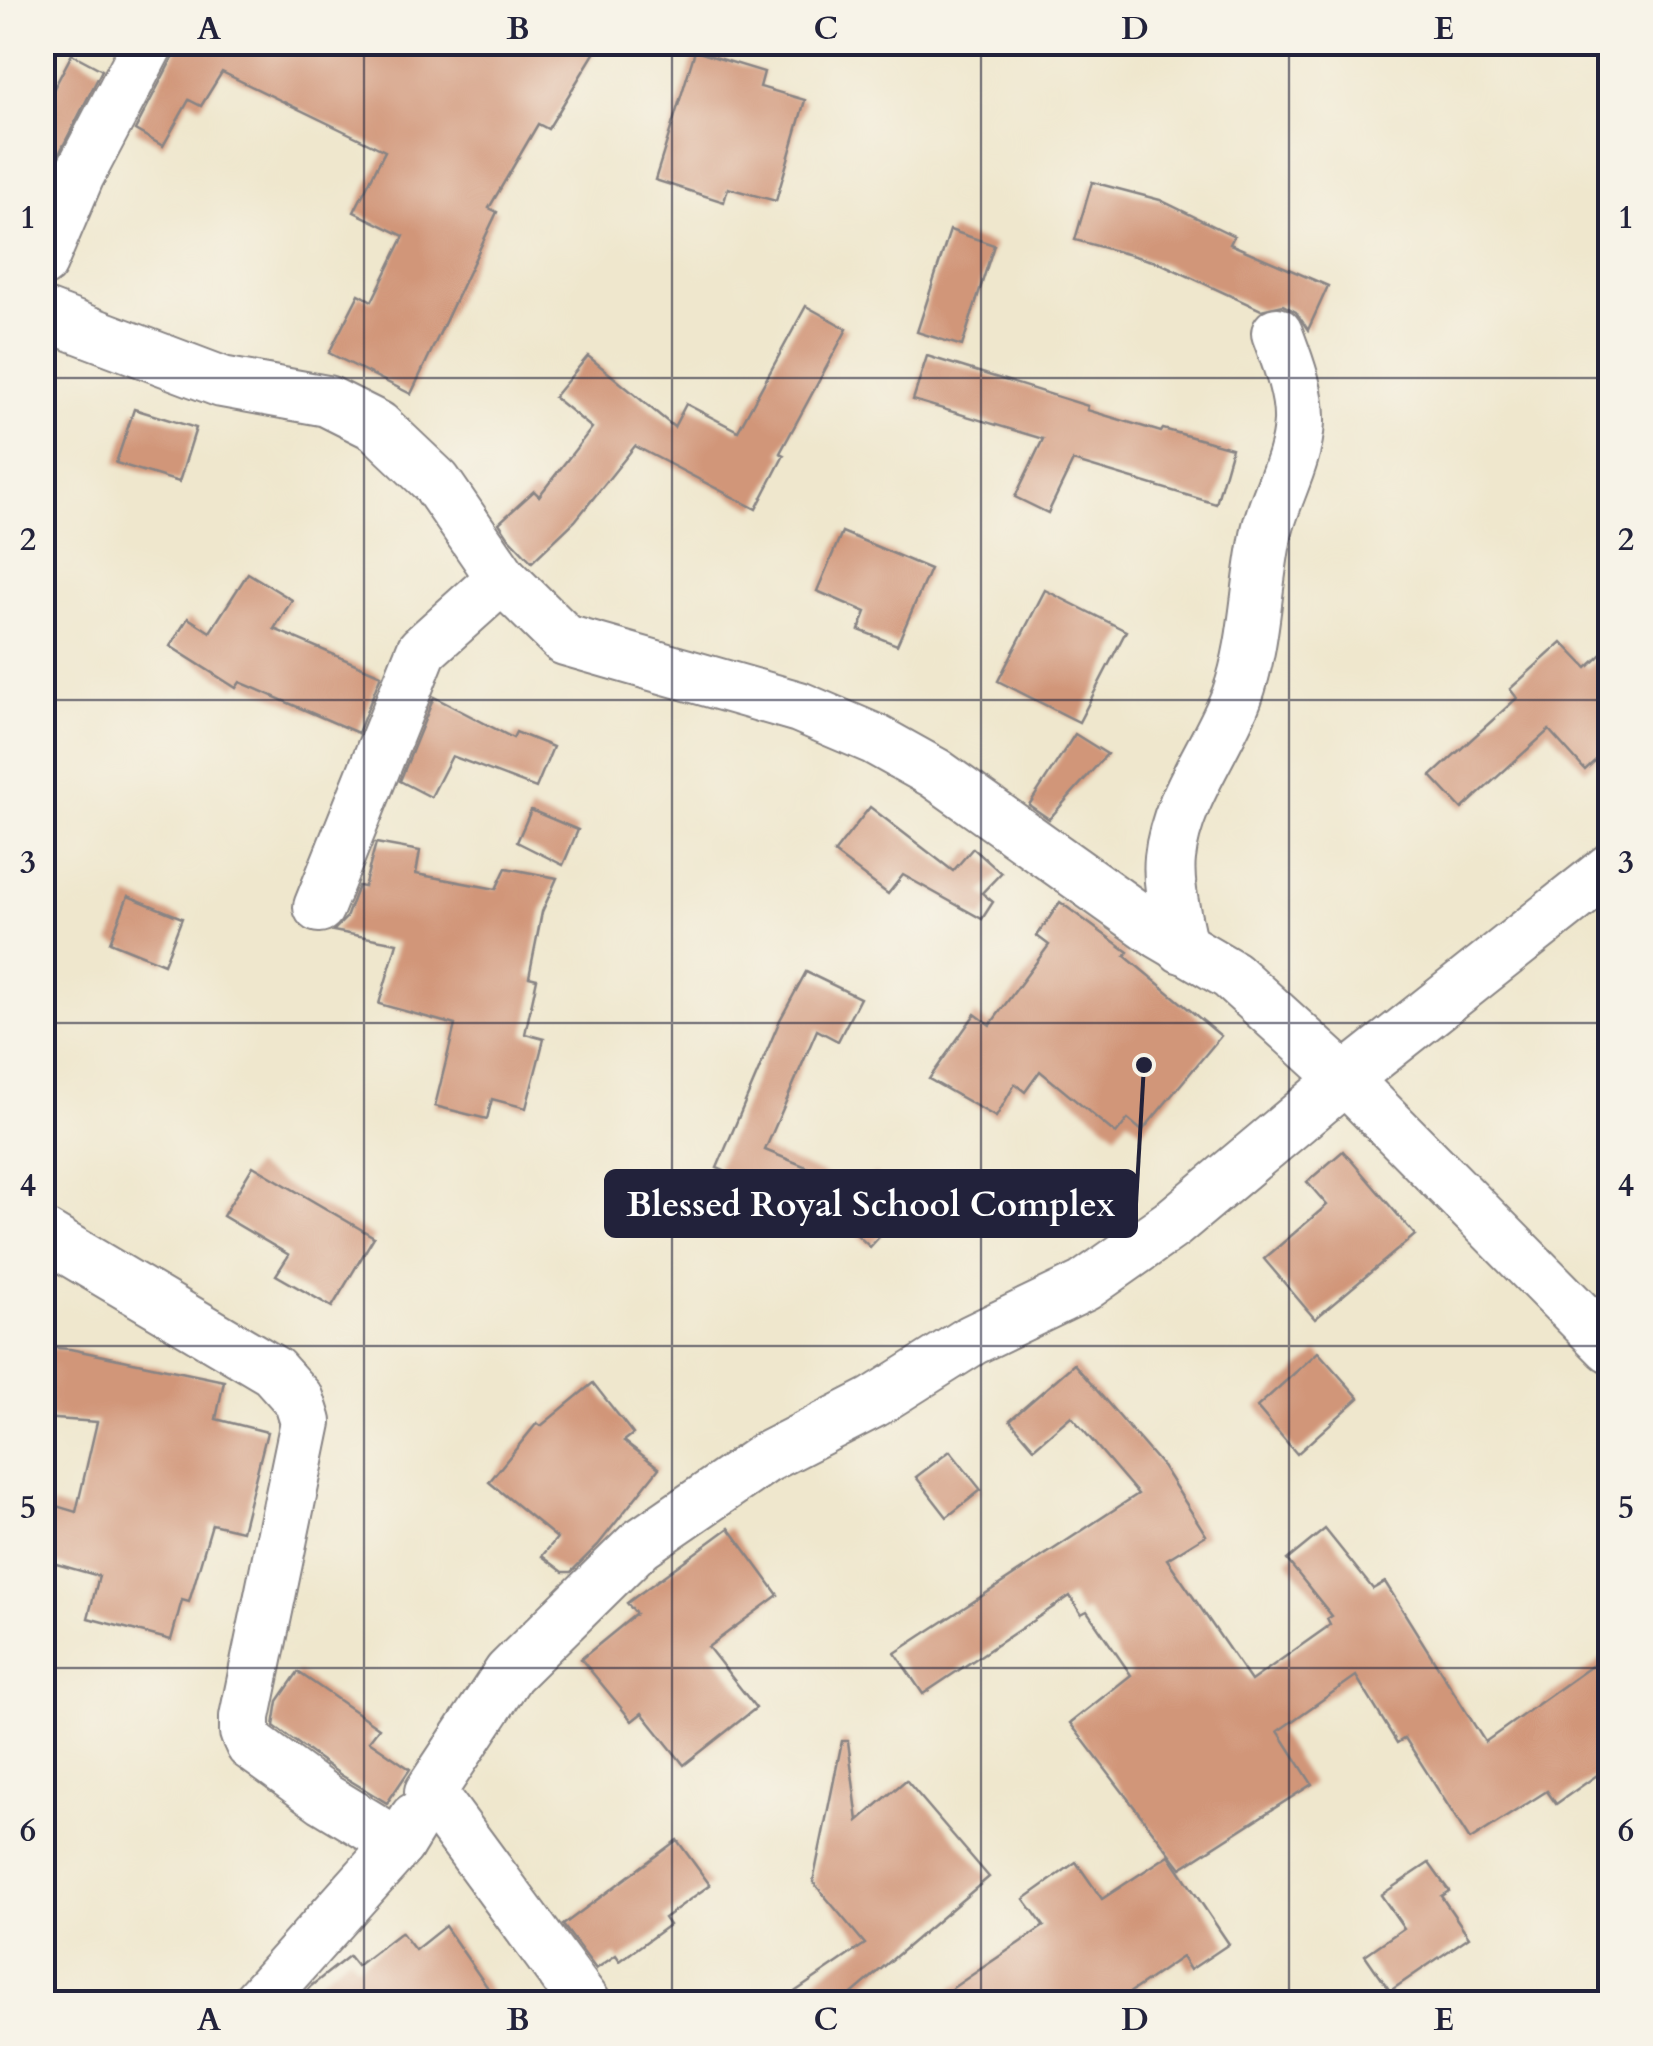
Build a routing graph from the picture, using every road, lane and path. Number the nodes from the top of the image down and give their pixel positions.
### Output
1 (149, 42) edge
2 (42, 262) edge
3 (42, 314) edge
4 (1277, 333) dead end
5 (502, 578) junction
6 (1610, 869) edge
7 (319, 907) dead end
8 (1182, 948) junction
9 (1346, 1079) junction
10 (42, 1234) edge
11 (1610, 1347) edge
12 (430, 1792) junction
13 (399, 1844) junction
14 (256, 2004) edge
15 (586, 2004) edge

1 - 2 street
3 - 5 street
4 - 8 street
5 - 7 street
5 - 8 street
6 - 9 street
8 - 9 street
9 - 11 street
9 - 12 street
10 - 13 street
12 - 13 street
12 - 15 street
13 - 14 street

